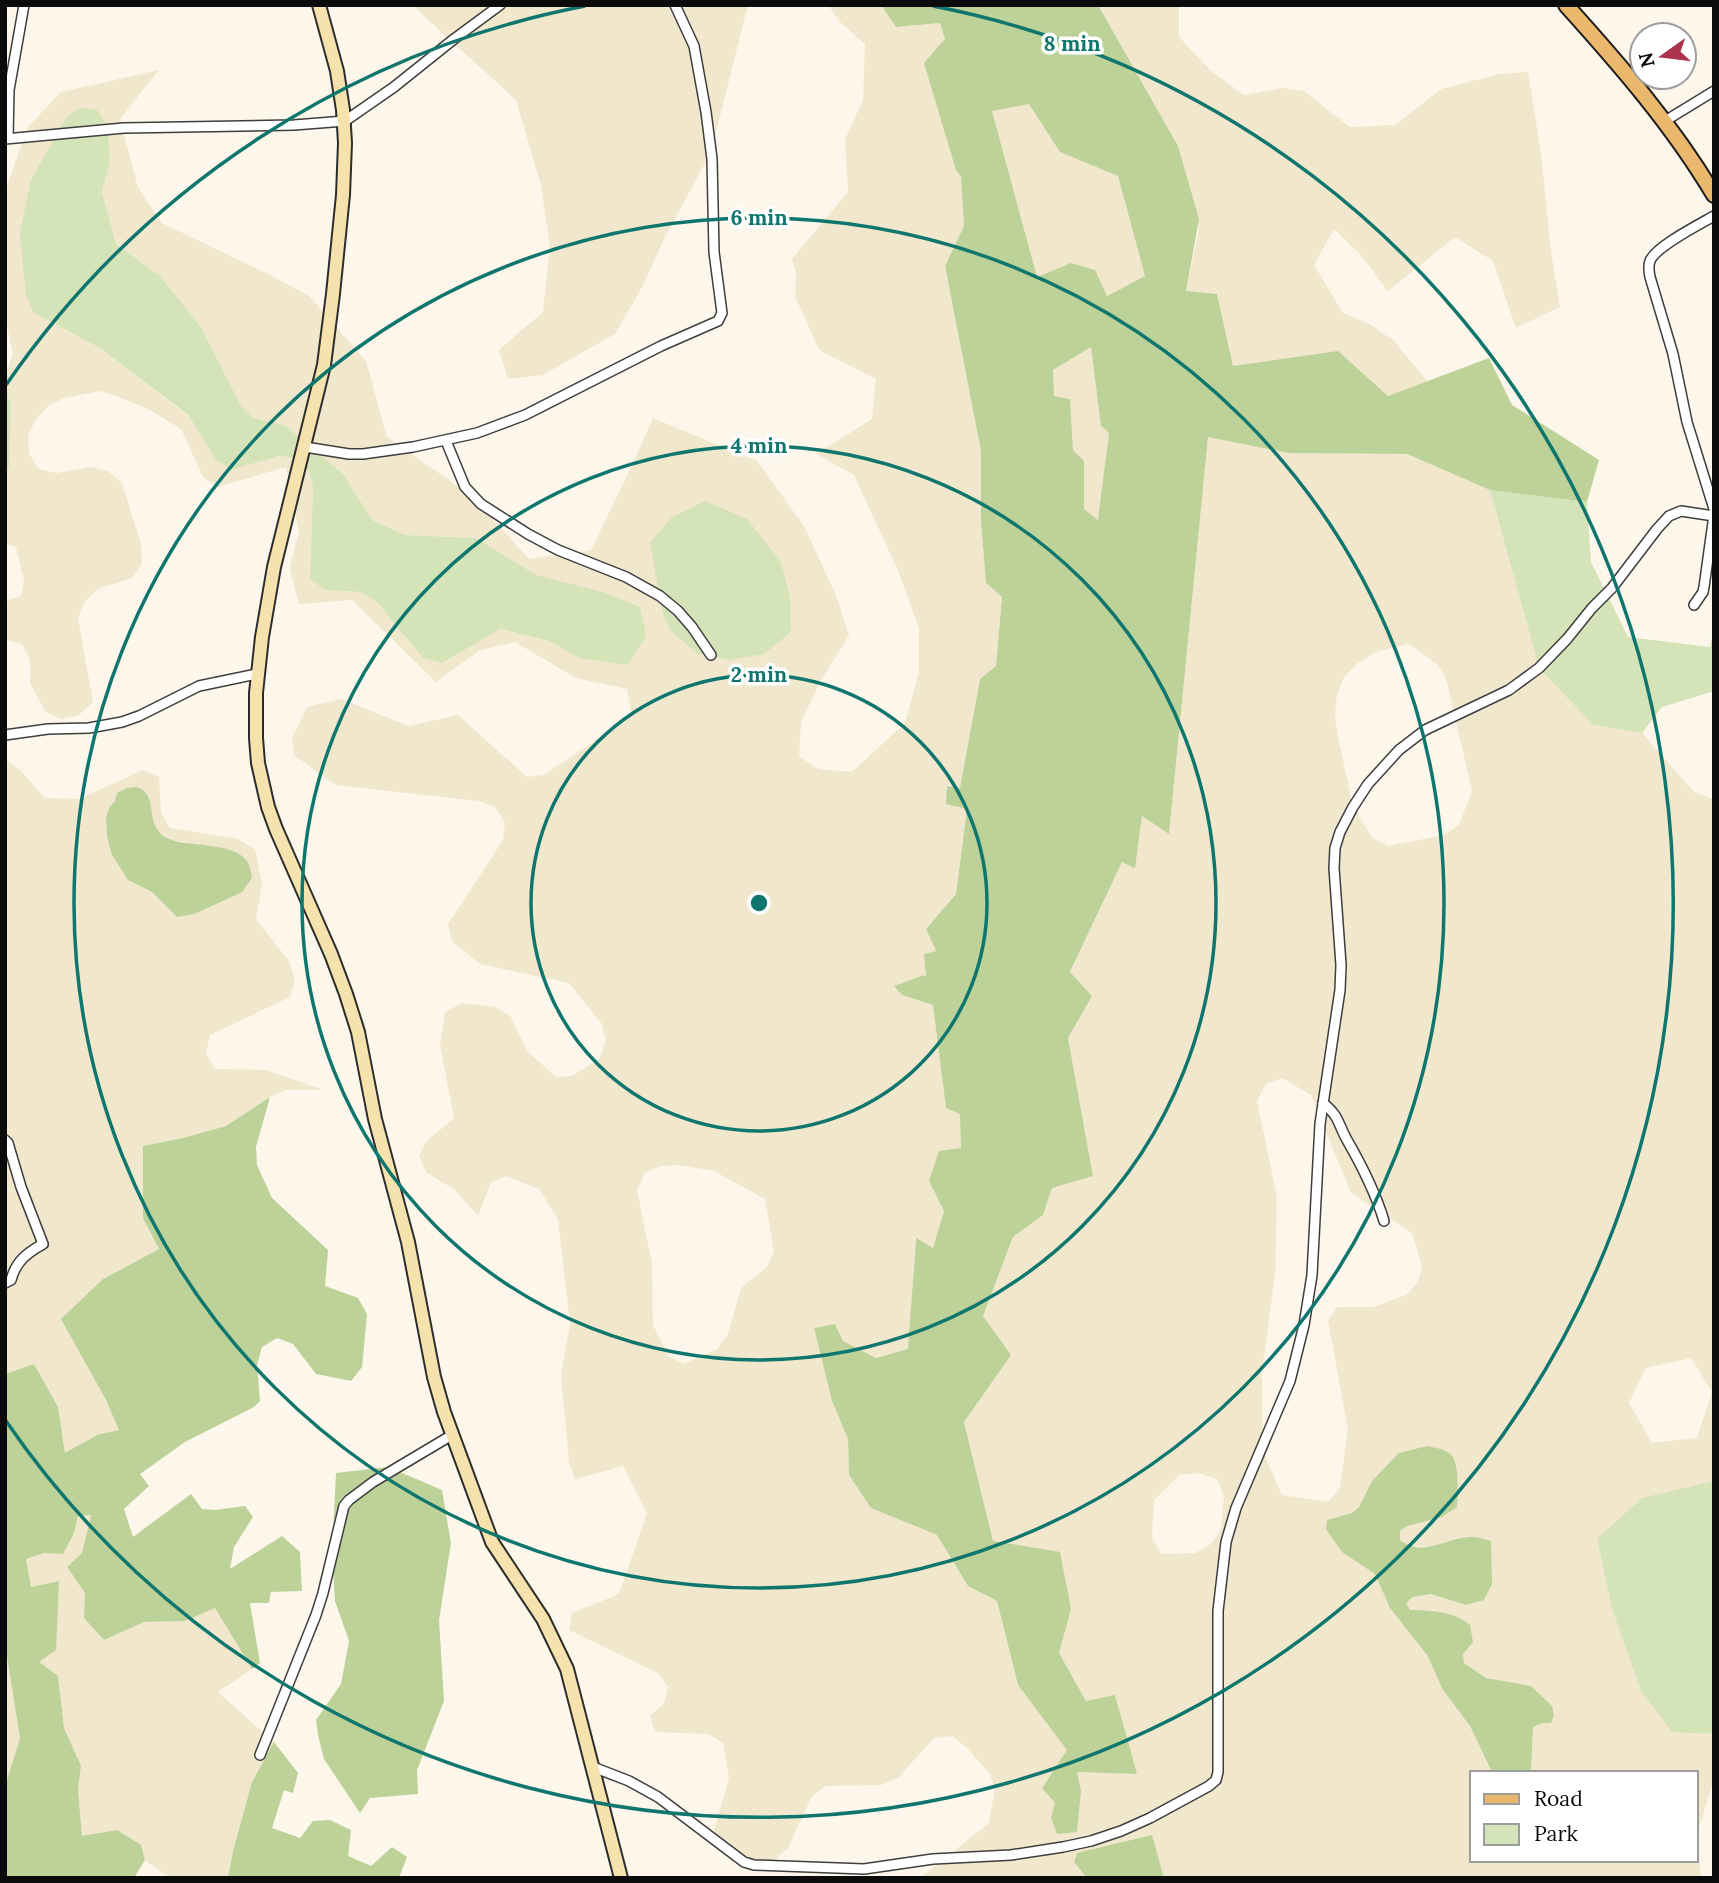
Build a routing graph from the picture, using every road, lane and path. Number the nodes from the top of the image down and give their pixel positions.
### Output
1 (24, 5) edge
2 (319, 5) edge
3 (675, 5) edge
4 (1566, 5) edge
5 (498, 6) edge
6 (1714, 92) edge
7 (345, 121) junction
8 (1665, 121) junction
9 (7, 138) edge
10 (1714, 195) edge
11 (1714, 216) edge
12 (446, 441) junction
13 (305, 447) junction
14 (1714, 509) edge
15 (1714, 516) edge
16 (1694, 605) dead end
17 (711, 655) dead end
18 (257, 674) junction
19 (5, 735) edge
20 (1323, 1103) junction
21 (5, 1140) edge
22 (1384, 1221) dead end
23 (5, 1283) edge
24 (452, 1435) junction
25 (260, 1755) dead end
26 (593, 1767) junction
27 (621, 1878) edge

1 - 9 street
2 - 7 street
3 - 12 street
4 - 8 main road
5 - 7 street
6 - 8 street
7 - 9 street
7 - 13 street
8 - 10 main road
11 - 14 street
12 - 13 street
12 - 17 street
13 - 18 street
15 - 16 street
15 - 20 street
18 - 19 street
18 - 24 street
20 - 22 street
20 - 26 street
21 - 23 street
24 - 25 street
24 - 26 street
26 - 27 street

